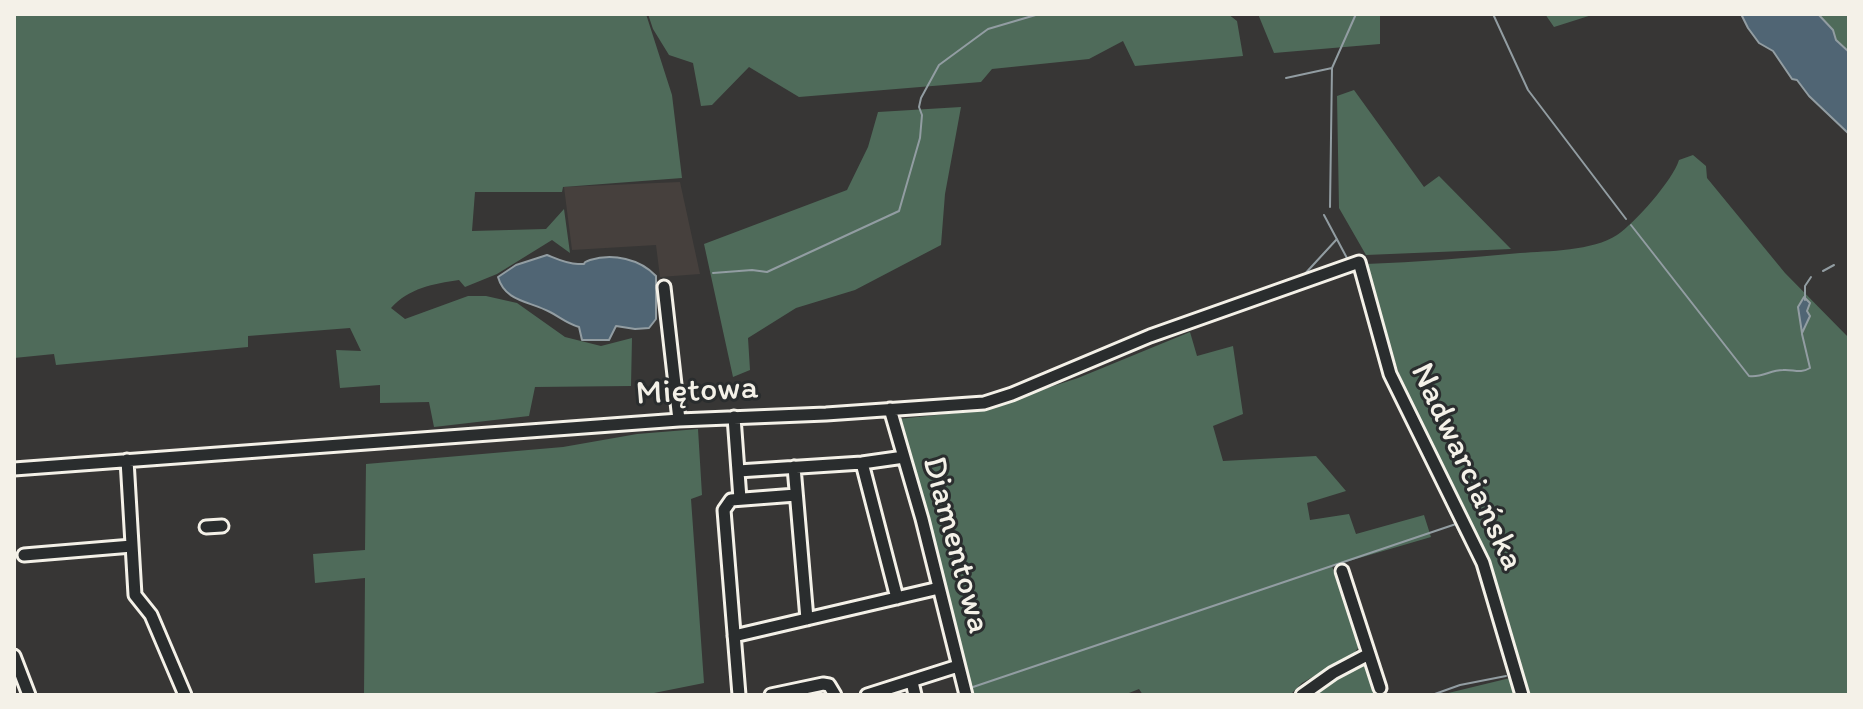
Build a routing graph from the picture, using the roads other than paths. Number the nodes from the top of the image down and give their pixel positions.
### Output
1 (1359, 262) joint
2 (664, 287) dead end
3 (890, 409) junction
4 (734, 417) junction
5 (679, 420) junction
6 (904, 457) junction
7 (127, 460) junction
8 (862, 463) junction
9 (794, 467) junction
10 (14, 469) edge
11 (738, 471) junction
12 (796, 495) junction
13 (740, 499) junction
14 (222, 526) dead end
15 (206, 527) dead end
16 (132, 546) junction
17 (24, 555) dead end
18 (1342, 571) dead end
19 (939, 588) junction
20 (897, 598) junction
21 (807, 619) junction
22 (734, 636) junction
23 (1369, 654) junction
24 (14, 656) edge
25 (958, 666) junction
26 (912, 682) junction
27 (1380, 688) dead end
28 (29, 695) edge
29 (185, 695) edge
30 (739, 695) edge
31 (771, 695) edge
32 (835, 695) edge
33 (867, 695) edge
34 (915, 695) edge
35 (966, 695) edge
36 (1302, 695) edge
37 (1522, 695) edge

1 - 3 street, Miętowa
1 - 37 street, Nadwarciańska
2 - 5 street
3 - 4 street, Miętowa
3 - 6 street, Diamentowa
4 - 5 street, Miętowa
4 - 11 street
5 - 7 street, Miętowa
6 - 8 street
6 - 19 street, Diamentowa
7 - 10 street, Miętowa
7 - 16 street
8 - 9 street
8 - 20 street
9 - 11 street
9 - 12 street
11 - 13 street
12 - 13 street
12 - 21 street
13 - 22 street
14 - 15 street
16 - 17 street
16 - 29 street
18 - 23 street
19 - 20 street
19 - 25 street, Diamentowa
20 - 21 street
21 - 22 street
22 - 30 street
23 - 27 street
23 - 36 street
24 - 28 street
25 - 26 street
25 - 35 street, Diamentowa
26 - 33 street
26 - 34 street
31 - 32 street

